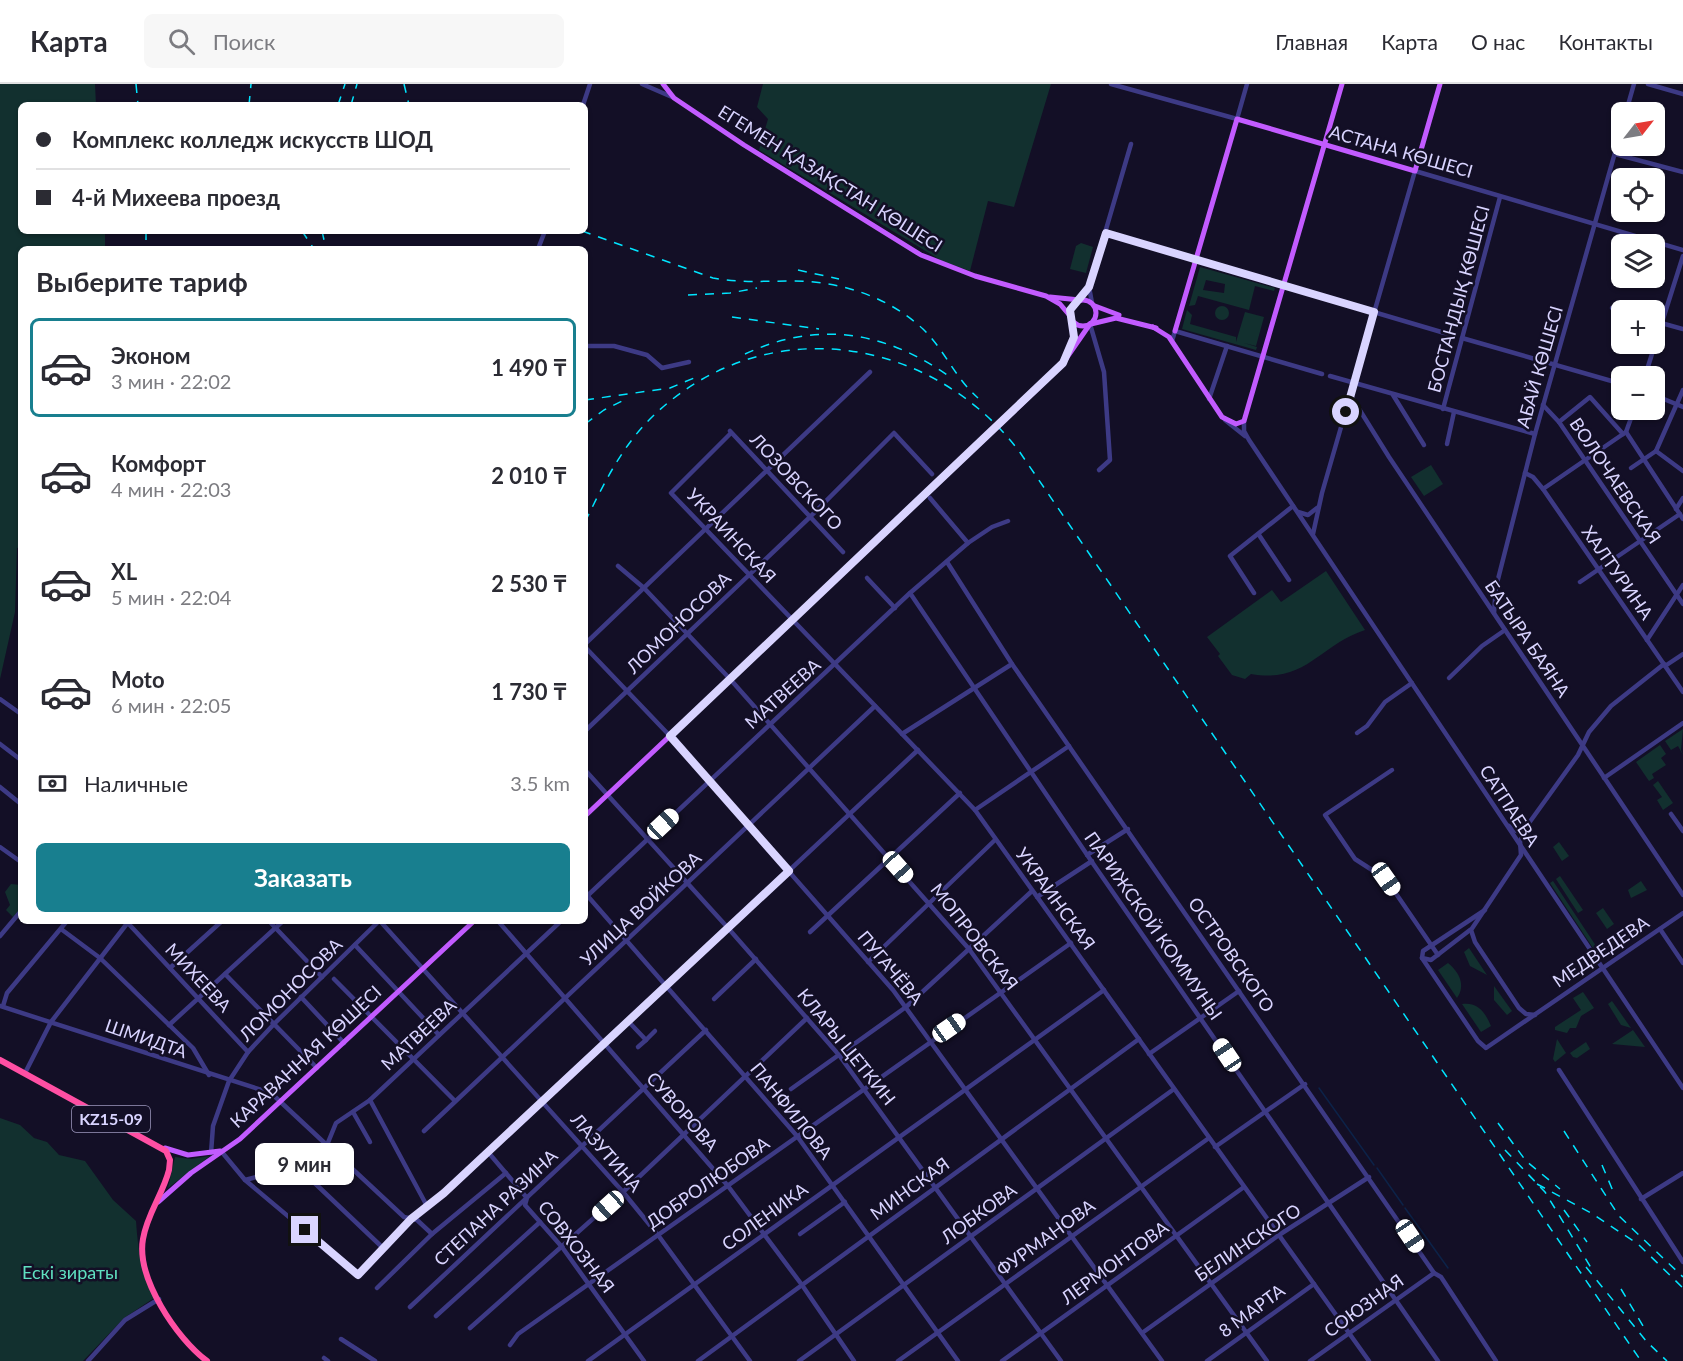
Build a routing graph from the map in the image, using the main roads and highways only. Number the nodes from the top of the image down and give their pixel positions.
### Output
1 (663, 84) edge
2 (1342, 84) edge
3 (1440, 84) edge
4 (1324, 145) junction
5 (1046, 296) junction
6 (1080, 300) junction
7 (1094, 305) junction
8 (1071, 318) junction
9 (1090, 324) junction
10 (1153, 327) junction
11 (1175, 331) junction
12 (1063, 363) junction
13 (588, 813) edge
14 (471, 924) edge
15 (0, 1060) edge
16 (162, 1147) junction
17 (221, 1151) junction
18 (153, 1208) junction
19 (207, 1361) edge

1 - 5 main road, ЕГЕМЕН ҚАЗАҚСТАН КӨШЕСІ
2 - 4 main road
3 - 4 main road, АСТАНА КӨШЕСІ
4 - 10 main road
4 - 11 main road, АСТАНА КӨШЕСІ
5 - 6 main road
5 - 8 main road, ЕГЕМЕН ҚАЗАҚСТАН КӨШЕСІ
6 - 7 main road
6 - 8 main road
7 - 9 main road
7 - 11 main road
8 - 9 main road
8 - 12 main road
9 - 10 main road
9 - 12 main road
10 - 11 main road
12 - 13 main road
14 - 17 main road, КАРАВАННАЯ КӨШЕСІ
15 - 16 highway, KZ15-09
16 - 17 main road
16 - 18 highway, KZ15-09
17 - 18 main road, КАРАВАННАЯ КӨШЕСІ
18 - 19 highway, KZ15-09

